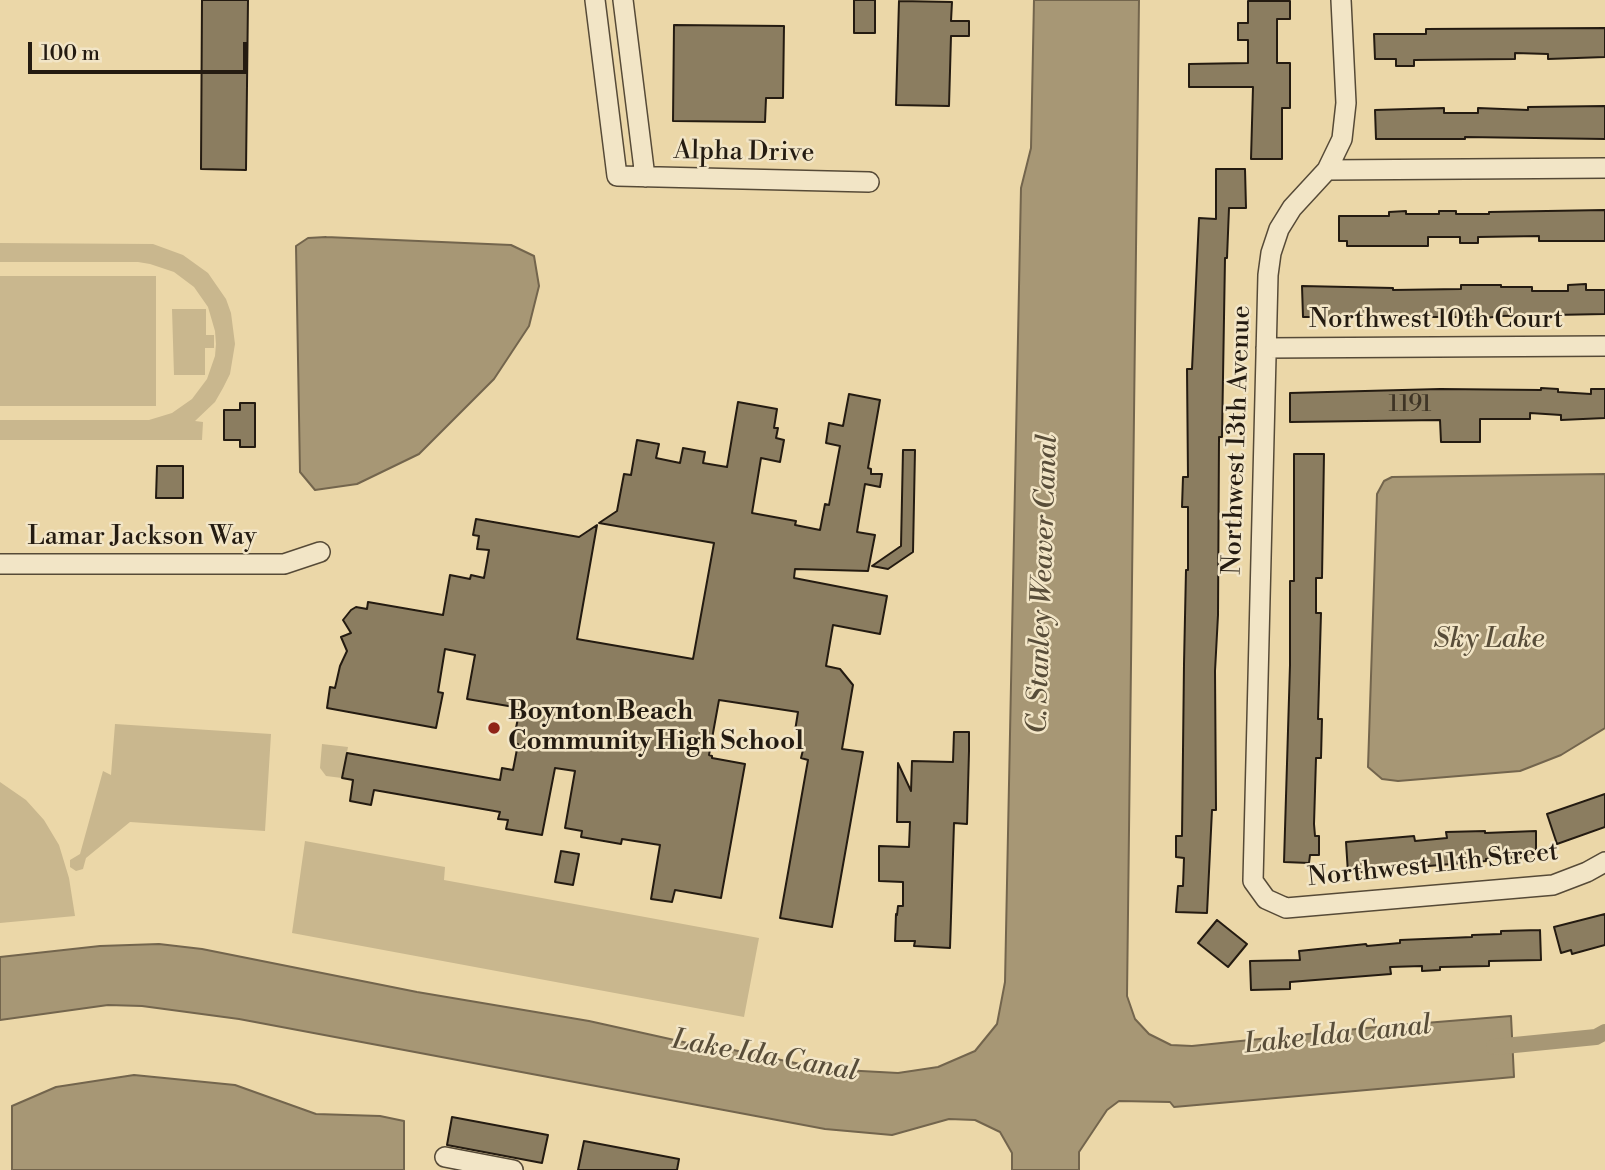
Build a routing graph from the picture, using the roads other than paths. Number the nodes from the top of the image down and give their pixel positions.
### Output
1 (595, 0) edge
2 (623, 0) edge
3 (1342, 0) edge
4 (1605, 167) edge
5 (1327, 170) junction
6 (645, 177) junction
7 (869, 182) dead end
8 (1605, 346) edge
9 (1266, 348) junction
10 (320, 552) dead end
11 (0, 564) edge
12 (1605, 862) edge
13 (1266, 900) joint
14 (445, 1157) dead end
15 (513, 1170) edge

1 - 6 street, Alpha Drive
2 - 6 street
3 - 5 street, Northwest 13th Avenue
4 - 5 street
5 - 9 street, Northwest 13th Avenue
6 - 7 street, Alpha Drive
8 - 9 street, Northwest 10th Court
9 - 13 street, Northwest 13th Avenue
10 - 11 street, Lamar Jackson Way
12 - 13 street, Northwest 11th Street
14 - 15 street

